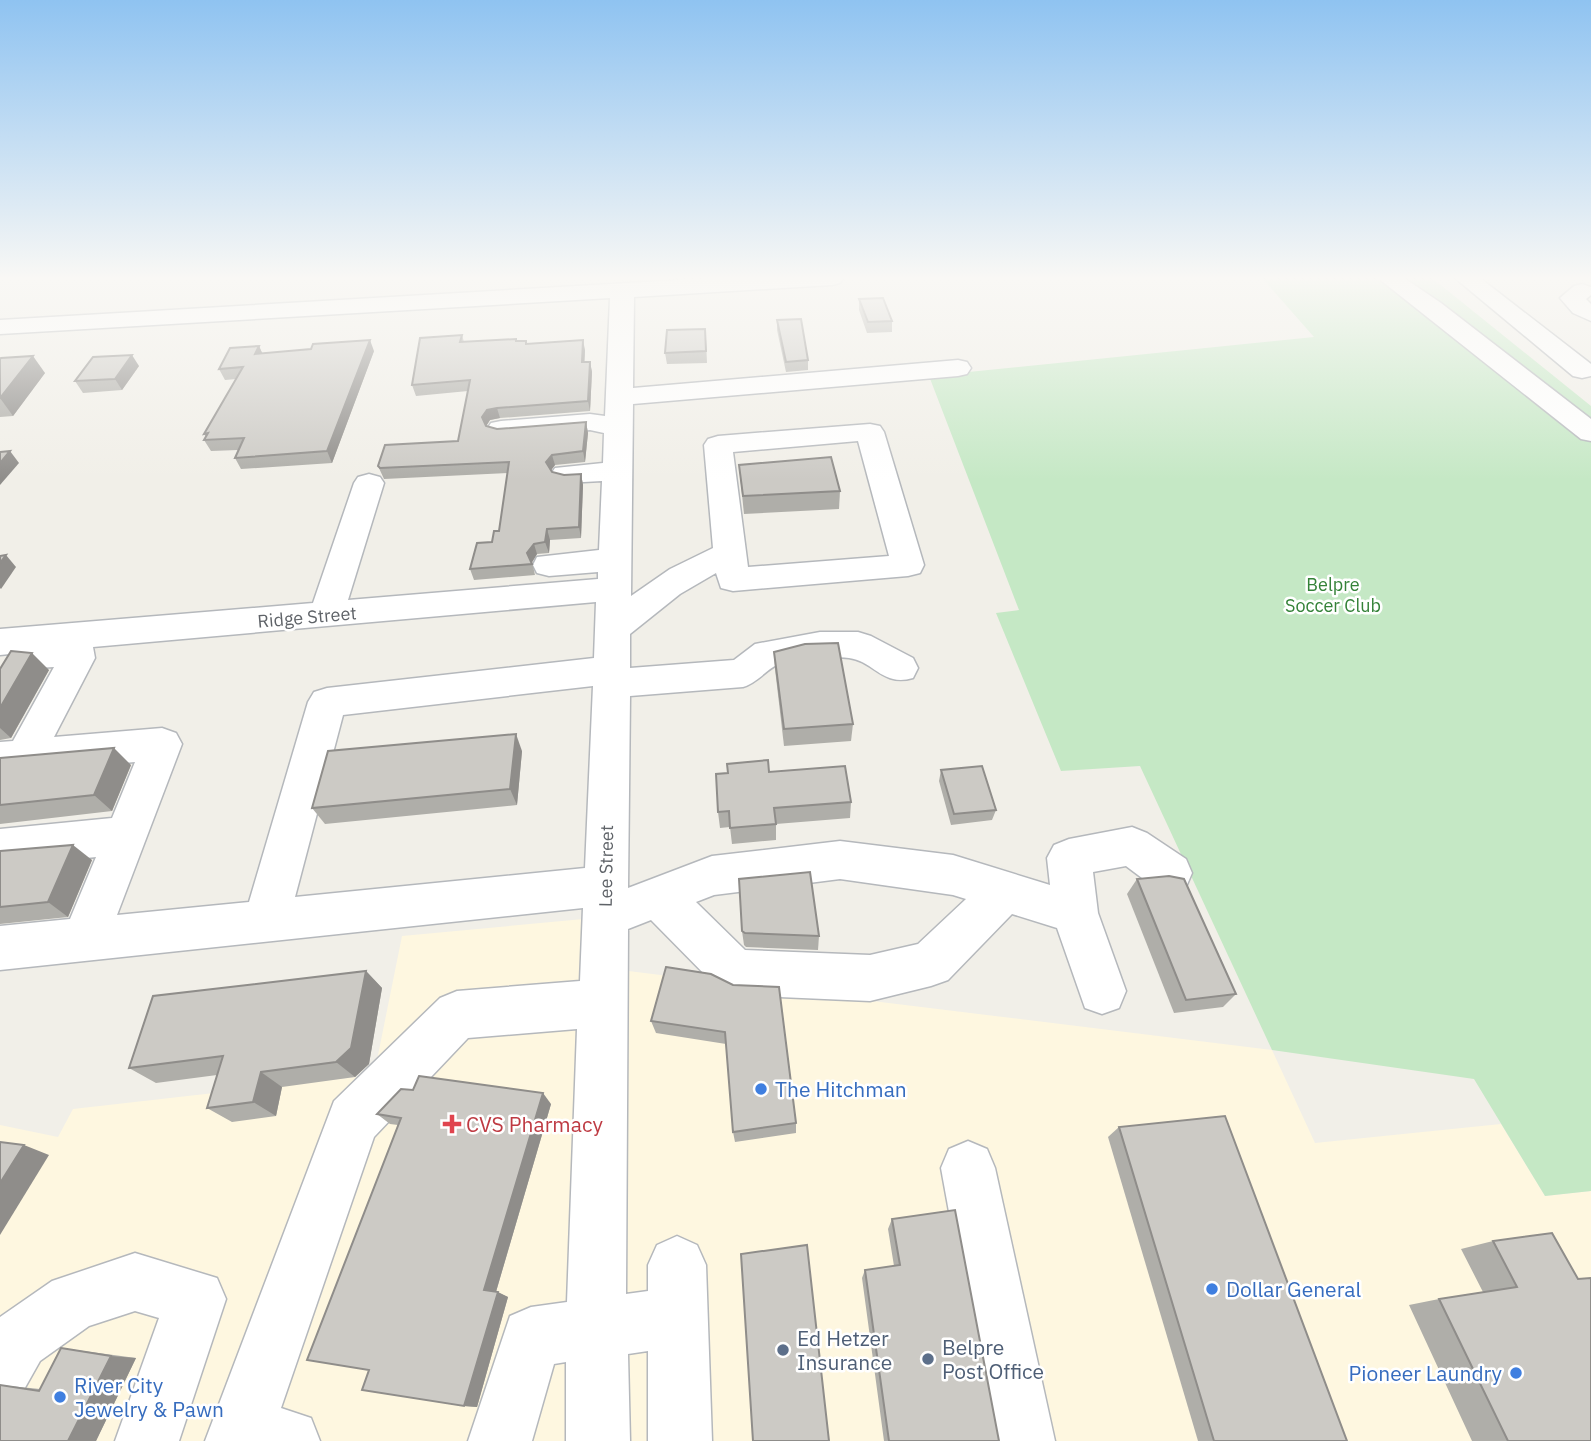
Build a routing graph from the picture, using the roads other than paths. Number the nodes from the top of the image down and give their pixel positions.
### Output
1 (620, 345) edge
2 (1480, 345) edge
3 (1555, 345) edge
4 (1542, 363) dead end
5 (1582, 366) edge
6 (958, 368) dead end
7 (618, 412) junction
8 (501, 429) edge
9 (1591, 433) edge
10 (616, 471) junction
11 (566, 474) edge
12 (369, 483) dead end
13 (731, 553) junction
14 (549, 565) dead end
15 (327, 615) junction
16 (612, 627) junction
17 (3, 659) edge
18 (900, 668) dead end
19 (13, 756) edge
20 (126, 835) junction
21 (0, 848) edge
22 (1170, 873) edge
23 (1005, 891) junction
24 (659, 897) junction
25 (605, 902) junction
26 (1075, 913) junction
27 (266, 921) junction
28 (85, 938) junction
29 (0, 948) edge
30 (1102, 991) dead end
31 (602, 1003) junction
32 (968, 1168) dead end
33 (595, 1326) junction
34 (0, 1371) edge
35 (255, 1438) edge
36 (146, 1441) edge
37 (500, 1441) edge
38 (598, 1441) edge
39 (680, 1441) edge
40 (1023, 1441) edge

1 - 7 street, Lee Street
2 - 9 street
3 - 5 street
4 - 5 street
6 - 7 street
7 - 8 street
7 - 10 street, Lee Street
10 - 11 street
10 - 16 street, Lee Street
12 - 15 street
13 - 13 street
13 - 16 street
14 - 16 street
15 - 16 street, Ridge Street
15 - 17 street, Ridge Street
16 - 18 street
16 - 25 street, Lee Street
16 - 27 street
17 - 19 street
19 - 20 street
20 - 21 street
20 - 28 street
22 - 26 street
23 - 24 street
23 - 24 street
23 - 26 street
24 - 25 street
25 - 27 street
25 - 31 street, Lee Street
26 - 30 street
27 - 28 street
28 - 29 street
31 - 33 street, Lee Street
31 - 35 street
32 - 40 street
33 - 37 street
33 - 38 street, Lee Street
33 - 39 street
34 - 36 street

